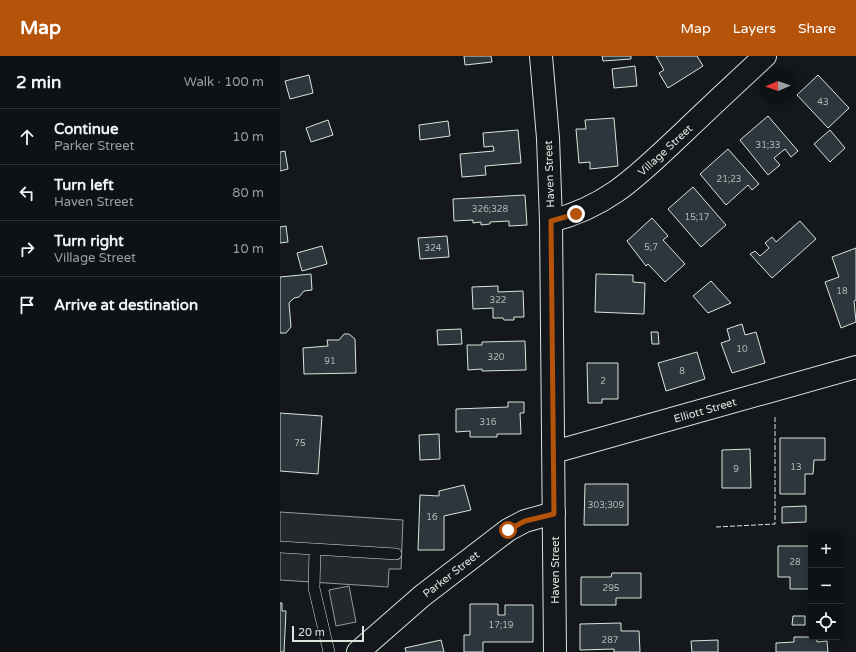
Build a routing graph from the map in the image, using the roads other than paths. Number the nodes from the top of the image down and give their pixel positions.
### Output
1 (540, 56) edge
2 (765, 56) edge
3 (551, 221) junction
4 (856, 367) edge
5 (554, 452) junction
6 (554, 514) junction
7 (280, 547) edge
8 (315, 549) junction
9 (396, 554) dead end
10 (329, 652) edge
11 (358, 652) edge
12 (555, 652) edge

1 - 3 street, Haven Street
2 - 3 street, Village Street
3 - 5 street, Haven Street
4 - 5 street, Elliott Street
5 - 6 street, Haven Street
6 - 11 street, Parker Street
6 - 12 street, Haven Street
7 - 8 lane
8 - 9 lane
8 - 10 lane

